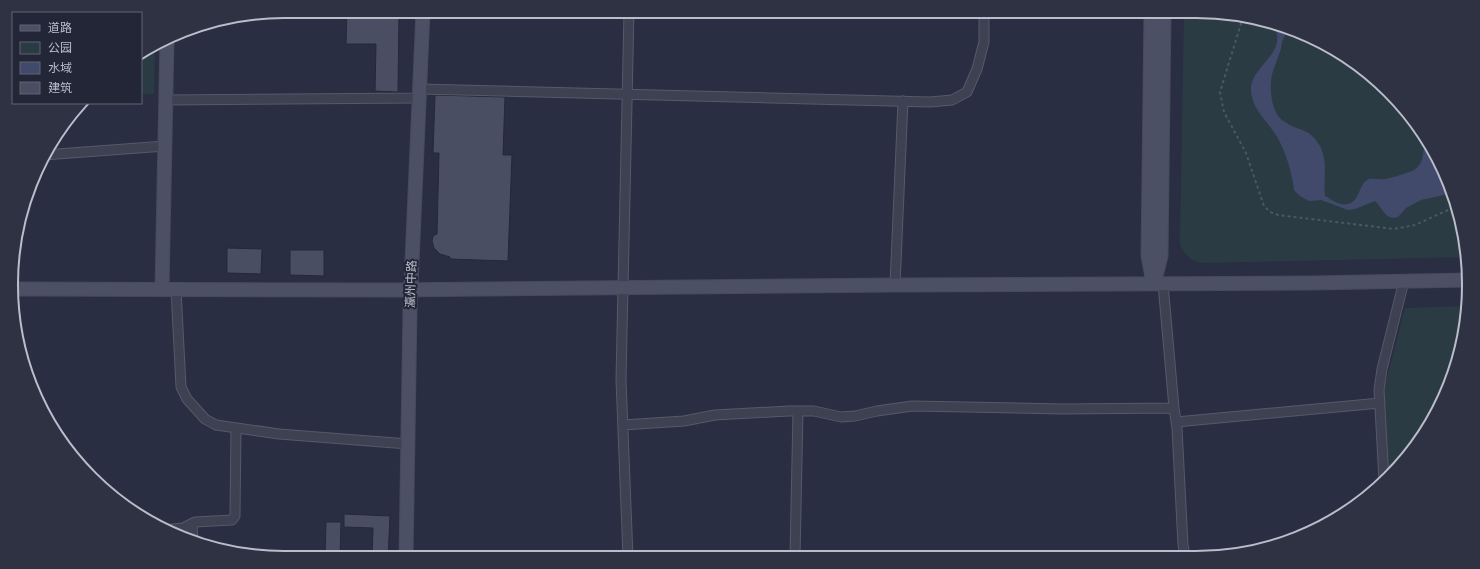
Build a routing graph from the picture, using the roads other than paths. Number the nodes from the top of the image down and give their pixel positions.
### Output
1 (423, 18) edge
2 (629, 18) edge
3 (984, 18) edge
4 (1151, 18) edge
5 (1164, 18) edge
6 (167, 45) edge
7 (419, 93) junction
8 (627, 95) junction
9 (165, 100) junction
10 (903, 101) junction
11 (165, 146) junction
12 (52, 154) edge
13 (1462, 280) edge
14 (1404, 281) junction
15 (895, 284) junction
16 (1158, 284) junction
17 (624, 287) junction
18 (18, 289) edge
19 (162, 289) junction
20 (176, 289) junction
21 (411, 289) junction
22 (1380, 403) junction
23 (1174, 408) junction
24 (798, 411) junction
25 (1176, 422) junction
26 (623, 425) junction
27 (236, 428) junction
28 (408, 444) junction
29 (1384, 473) edge
30 (192, 524) junction
31 (177, 529) edge
32 (193, 535) edge
33 (406, 551) edge
34 (628, 551) edge
35 (795, 551) edge
36 (1184, 551) edge

1 - 7 street, 瀛州中路
2 - 8 street
3 - 10 street
4 - 16 street
5 - 16 street
6 - 9 street
7 - 8 street
7 - 9 street
7 - 21 street, 瀛州中路
8 - 10 street
8 - 17 street
9 - 11 street
10 - 15 street
11 - 12 street
11 - 19 street
13 - 14 street
14 - 16 street
14 - 22 street
15 - 16 street
15 - 17 street
16 - 23 street
17 - 21 street
17 - 26 street
18 - 19 street
19 - 20 street
20 - 21 street
20 - 27 street
21 - 28 street, 瀛州中路
22 - 25 street
22 - 29 street
23 - 24 street
23 - 25 street
24 - 26 street
24 - 35 street
25 - 36 street
26 - 34 street
27 - 28 street
27 - 30 street
28 - 33 street, 瀛州中路
30 - 31 street
30 - 32 street

